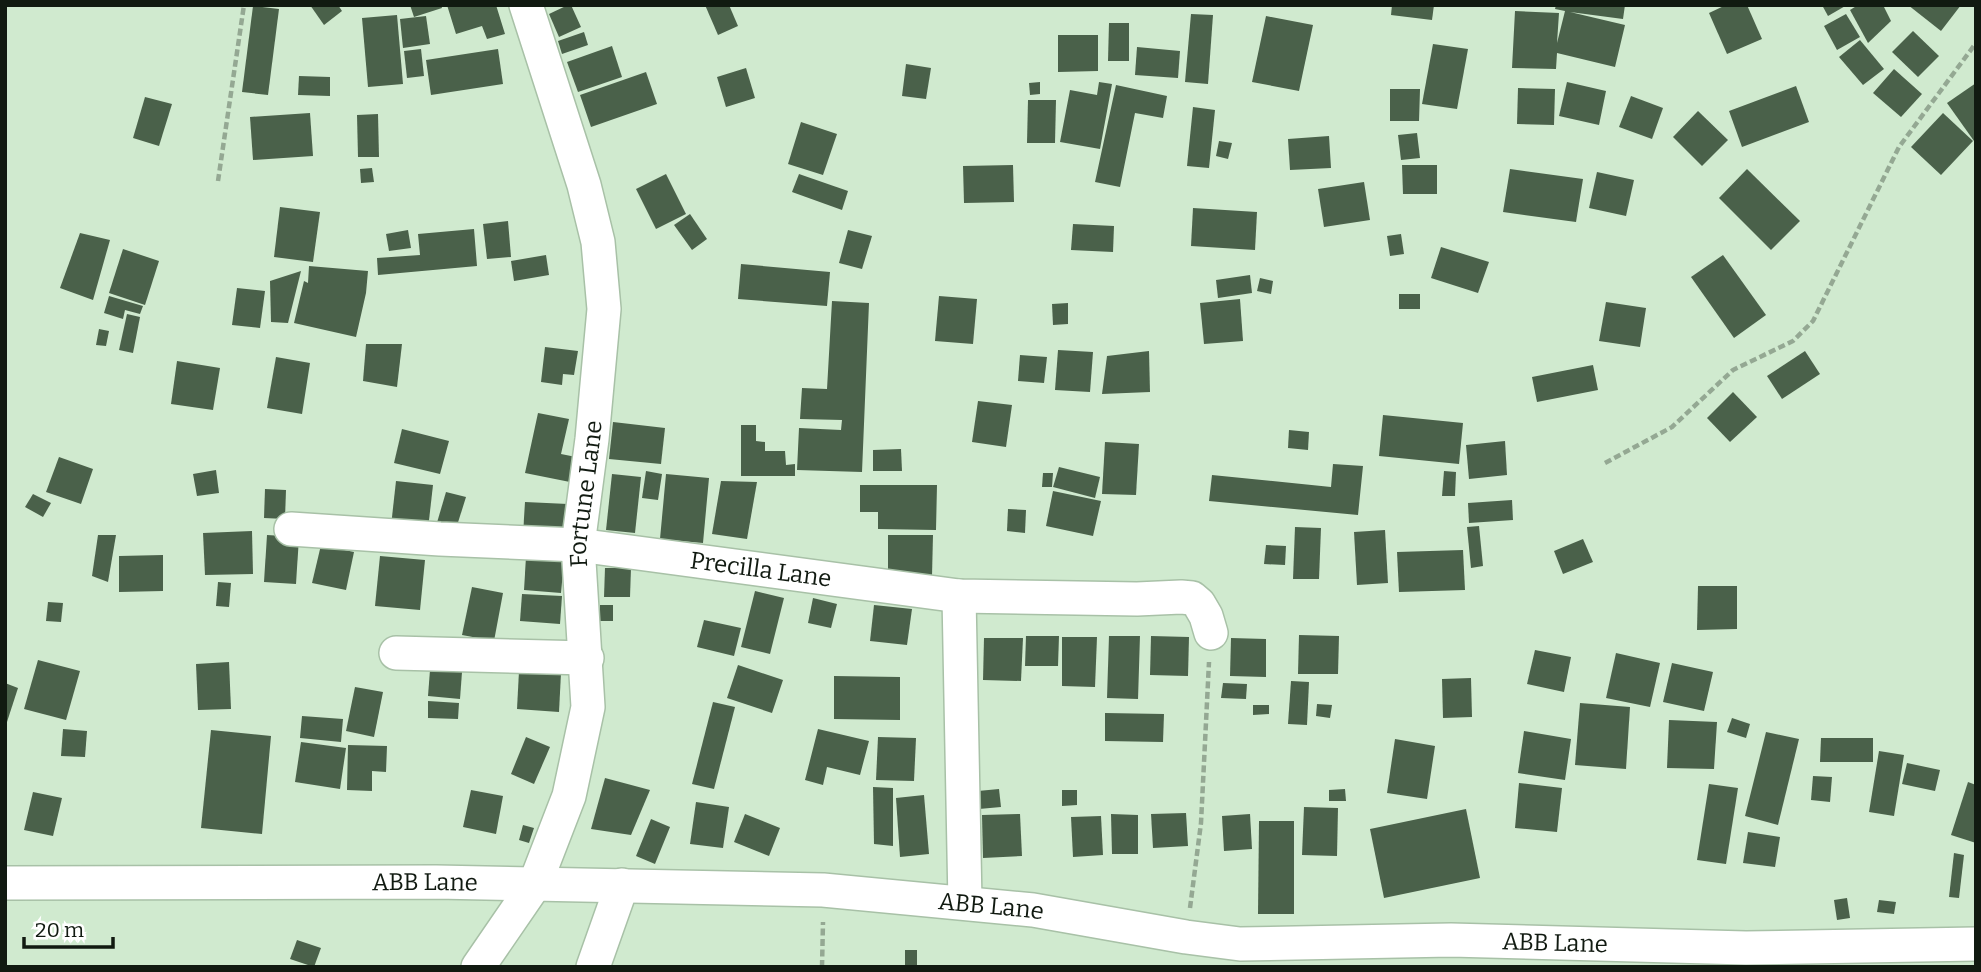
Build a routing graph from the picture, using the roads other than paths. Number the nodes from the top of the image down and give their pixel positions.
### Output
1 (526, 5) edge
2 (291, 528) dead end
3 (578, 545) junction
4 (959, 596) junction
5 (1211, 633) road end
6 (396, 653) dead end
7 (587, 658) junction
8 (5, 883) edge
9 (535, 884) junction
10 (622, 885) junction
11 (964, 903) junction
12 (1976, 944) edge
13 (1241, 955) edge
14 (1640, 956) edge
15 (478, 967) edge
16 (593, 967) edge

1 - 3 street, Fortune Lane
2 - 3 street, Precilla Lane
3 - 4 street, Precilla Lane
3 - 7 street, Fortune Lane
4 - 5 street, Precilla Lane
4 - 11 street
6 - 7 street
7 - 9 street, Fortune Lane
8 - 9 street, ABB Lane
9 - 10 street, ABB Lane
9 - 15 street, Fortune Lane
10 - 11 street, ABB Lane
10 - 16 street
11 - 13 street, ABB Lane
12 - 14 street, ABB Lane
13 - 14 street, ABB Lane

